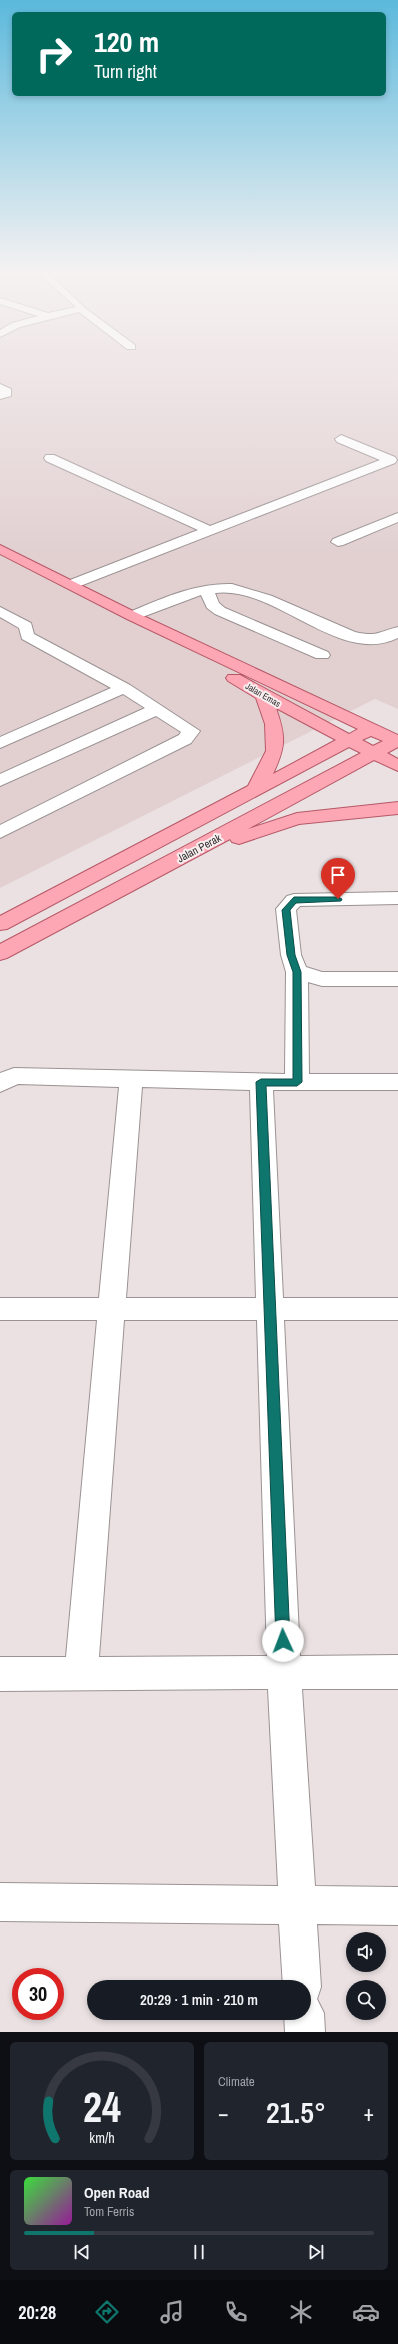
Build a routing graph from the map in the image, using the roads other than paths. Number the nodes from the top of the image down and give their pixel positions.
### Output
1 (0, 387) edge
2 (0, 396) edge
3 (341, 439) dead end
4 (50, 458) dead end
5 (398, 517) edge
6 (209, 530) junction
7 (338, 542) dead end
8 (0, 549) edge
9 (70, 585) junction
10 (206, 590) junction
11 (0, 612) edge
12 (132, 616) junction
13 (398, 632) edge
14 (322, 655) dead end
15 (124, 688) junction
16 (263, 695) junction
17 (156, 709) junction
18 (372, 729) junction
19 (349, 741) junction
20 (397, 742) edge
21 (0, 743) edge
22 (373, 754) junction
23 (398, 766) edge
24 (0, 781) edge
25 (254, 791) junction
26 (398, 808) edge
27 (0, 832) edge
28 (186, 855) junction
29 (398, 898) edge
30 (0, 924) edge
31 (0, 953) edge
32 (297, 972) junction
33 (398, 979) edge
34 (131, 1079) junction
35 (261, 1082) junction
36 (297, 1082) junction
37 (398, 1082) edge
38 (0, 1084) edge
39 (0, 1309) edge
40 (111, 1309) junction
41 (270, 1309) junction
42 (398, 1309) edge
43 (398, 1672) edge
44 (284, 1673) junction
45 (0, 1674) edge
46 (81, 1674) junction
47 (0, 1902) edge
48 (298, 1905) junction
49 (398, 1906) edge
50 (302, 1980) edge
51 (304, 2020) edge
52 (305, 2032) edge

1 - 2 street
3 - 6 street
4 - 6 street
5 - 7 street
6 - 9 street
8 - 9 main road, Jalan Emas
9 - 12 main road, Jalan Emas
10 - 12 street
10 - 13 street
10 - 14 street
11 - 15 street
12 - 16 main road, Jalan Emas
12 - 18 main road, Jalan Emas
15 - 17 street
15 - 21 street
16 - 19 main road, Jalan Emas
16 - 25 main road
17 - 24 street
17 - 27 street
18 - 19 main road
18 - 20 main road, Jalan Emas
19 - 22 main road, Jalan Emas
19 - 25 main road
20 - 22 main road, Jalan Perak
22 - 23 main road, Jalan Emas
22 - 28 main road, Jalan Perak
25 - 30 main road
26 - 28 main road
28 - 31 main road, Jalan Perak
29 - 32 street
32 - 33 street
32 - 36 street
34 - 35 street
34 - 38 street
34 - 40 street
35 - 36 street
35 - 41 street
36 - 37 street
39 - 40 street
40 - 41 street
40 - 46 street
41 - 42 street
41 - 44 street
43 - 44 street
44 - 46 street
44 - 48 street
45 - 46 street
47 - 48 street
48 - 49 street
48 - 50 street
51 - 52 street

